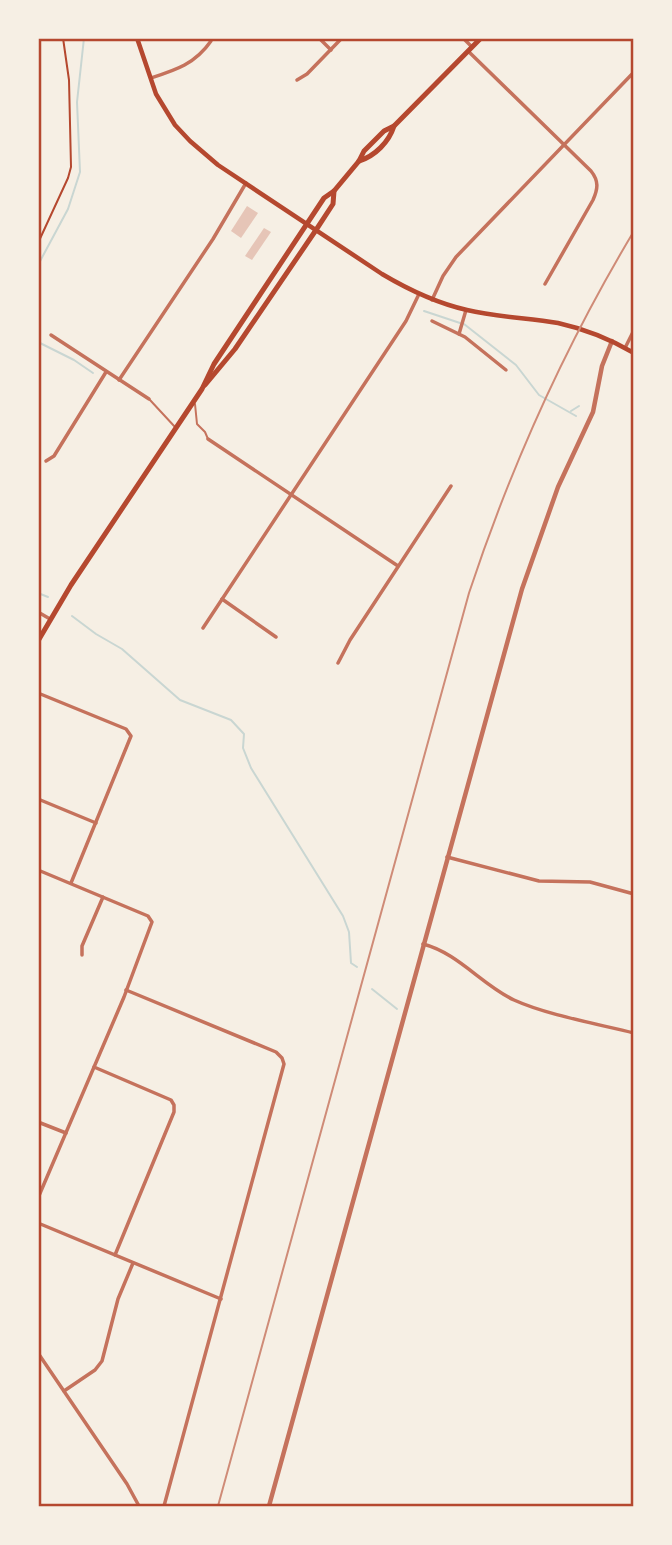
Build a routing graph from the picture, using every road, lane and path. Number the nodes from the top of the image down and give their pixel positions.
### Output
1 (63, 38) edge
2 (319, 38) edge
3 (342, 38) edge
4 (463, 38) edge
5 (481, 38) edge
6 (137, 39) edge
7 (211, 41) dead end
8 (470, 49) junction
9 (331, 50) junction
10 (634, 72) edge
11 (149, 78) junction
12 (297, 80) dead end
13 (562, 144) junction
14 (246, 183) junction
15 (334, 191) junction
16 (307, 224) junction
17 (316, 230) junction
18 (38, 243) edge
19 (545, 284) dead end
20 (419, 294) junction
21 (432, 300) junction
22 (466, 310) junction
23 (432, 321) dead end
24 (634, 330) edge
25 (459, 334) junction
26 (51, 335) dead end
27 (612, 341) junction
28 (625, 348) junction
29 (634, 353) edge
30 (506, 370) dead end
31 (106, 372) junction
32 (119, 380) junction
33 (202, 389) junction
34 (195, 399) junction
35 (149, 400) joint
36 (176, 428) junction
37 (208, 439) joint
38 (46, 461) dead end
39 (451, 486) dead end
40 (291, 495) junction
41 (398, 566) junction
42 (222, 599) junction
43 (38, 612) edge
44 (50, 619) junction
45 (203, 628) dead end
46 (276, 637) dead end
47 (38, 640) edge
48 (338, 663) dead end
49 (38, 693) edge
50 (38, 799) edge
51 (96, 823) junction
52 (447, 857) junction
53 (38, 870) edge
54 (71, 883) junction
55 (634, 894) edge
56 (103, 897) junction
57 (423, 944) junction
58 (82, 955) dead end
59 (126, 990) junction
60 (634, 1034) edge
61 (94, 1067) junction
62 (38, 1122) edge
63 (66, 1133) junction
64 (38, 1198) edge
65 (38, 1223) edge
66 (115, 1255) junction
67 (133, 1263) junction
68 (221, 1299) junction
69 (38, 1353) edge
70 (64, 1391) junction
71 (139, 1507) edge
72 (164, 1507) edge
73 (269, 1507) edge

1 - 18 path
2 - 9 street
3 - 9 street
4 - 8 street
5 - 8 highway
6 - 11 main road
7 - 11 street
8 - 13 street
8 - 15 highway
9 - 12 street
10 - 13 street
11 - 14 main road
13 - 19 street
13 - 21 street
14 - 16 main road
14 - 32 street
15 - 16 highway
15 - 17 highway
16 - 17 main road
16 - 33 highway
17 - 20 main road
17 - 33 highway
20 - 21 main road
20 - 40 street
21 - 22 main road
22 - 25 street
22 - 27 main road
23 - 25 street
24 - 28 street
25 - 30 street
26 - 31 street
27 - 28 main road
27 - 52 street
28 - 29 main road
31 - 32 street
31 - 38 street
32 - 35 street
33 - 34 highway
34 - 36 highway
34 - 37 lane
35 - 36 lane
36 - 44 highway
37 - 40 street
39 - 41 street
40 - 41 street
40 - 42 street
41 - 48 street
42 - 45 street
42 - 46 street
43 - 44 street
44 - 47 highway
49 - 51 street
50 - 51 street
51 - 54 street
52 - 55 street
52 - 57 street
53 - 54 street
54 - 56 street
56 - 58 street
56 - 59 street
57 - 60 street
57 - 73 street
59 - 61 street
59 - 68 street
61 - 63 street
61 - 66 street
62 - 63 street
63 - 64 street
65 - 66 street
66 - 67 street
67 - 68 street
67 - 70 street
68 - 72 street
69 - 70 street
70 - 71 street

